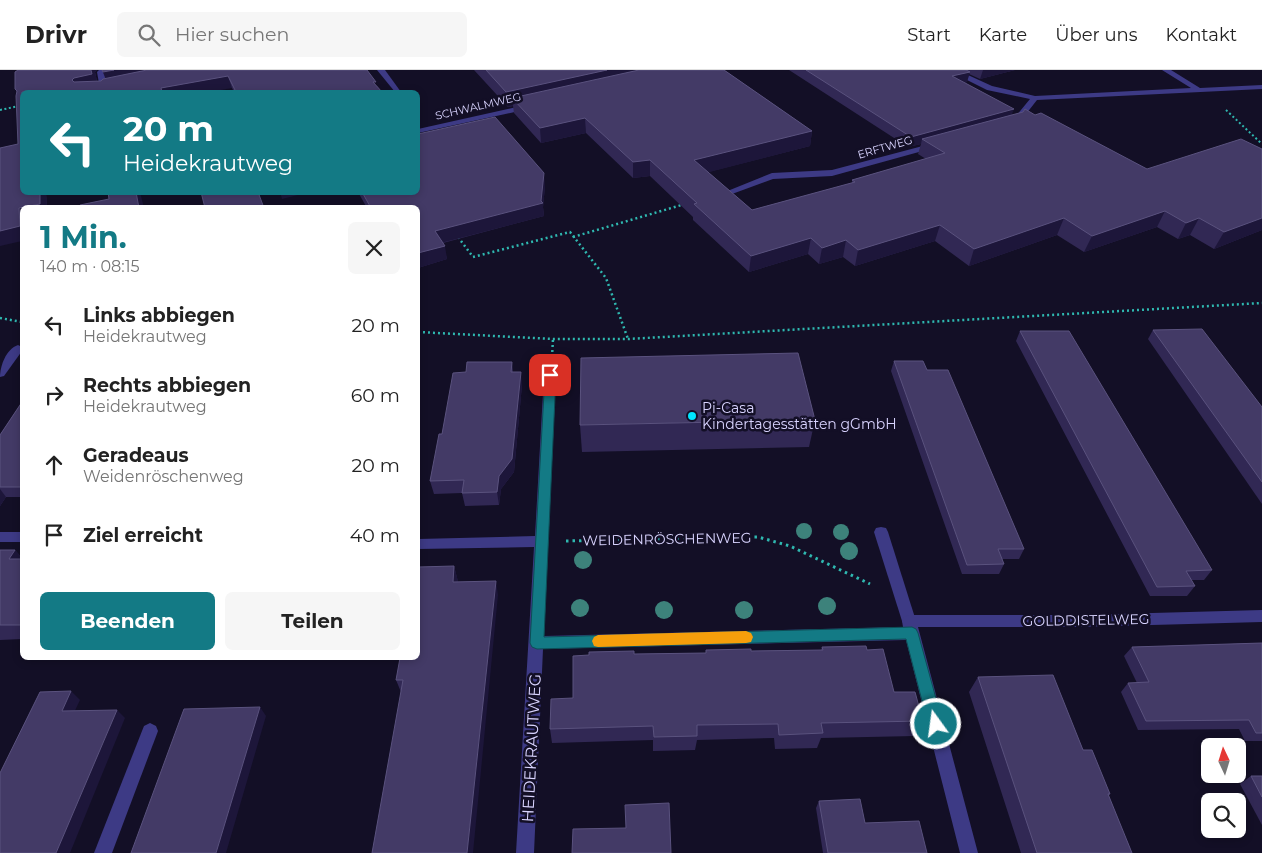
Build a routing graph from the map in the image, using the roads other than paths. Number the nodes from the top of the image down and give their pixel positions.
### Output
1 (104, 70) edge
2 (381, 70) edge
3 (951, 70) edge
4 (1166, 70) edge
5 (114, 87) edge
6 (1262, 87) edge
7 (396, 90) edge
8 (1202, 90) junction
9 (1035, 98) junction
10 (542, 103) edge
11 (1005, 125) edge
12 (422, 128) edge
13 (942, 143) edge
14 (729, 192) edge
15 (18, 349) dead end
16 (0, 374) edge
17 (550, 375) dead end
18 (881, 532) dead end
19 (0, 537) edge
20 (20, 537) edge
21 (541, 541) junction
22 (420, 544) edge
23 (1262, 616) edge
24 (910, 627) junction
25 (537, 643) junction
26 (150, 732) dead end
27 (103, 853) edge
28 (525, 853) edge
29 (969, 853) edge

1 - 5 street
2 - 7 street
3 - 9 street
4 - 8 street
6 - 8 street
8 - 9 street
9 - 11 street
10 - 12 street, SCHWALMWEG
13 - 14 street, ERFTWEG
15 - 16 street
17 - 21 street
18 - 24 street
19 - 20 street
21 - 22 street
21 - 25 street, HEIDEKRAUTWEG
23 - 24 street, GOLDDISTELWEG
24 - 25 street
24 - 29 street
25 - 28 street, HEIDEKRAUTWEG
26 - 27 street

